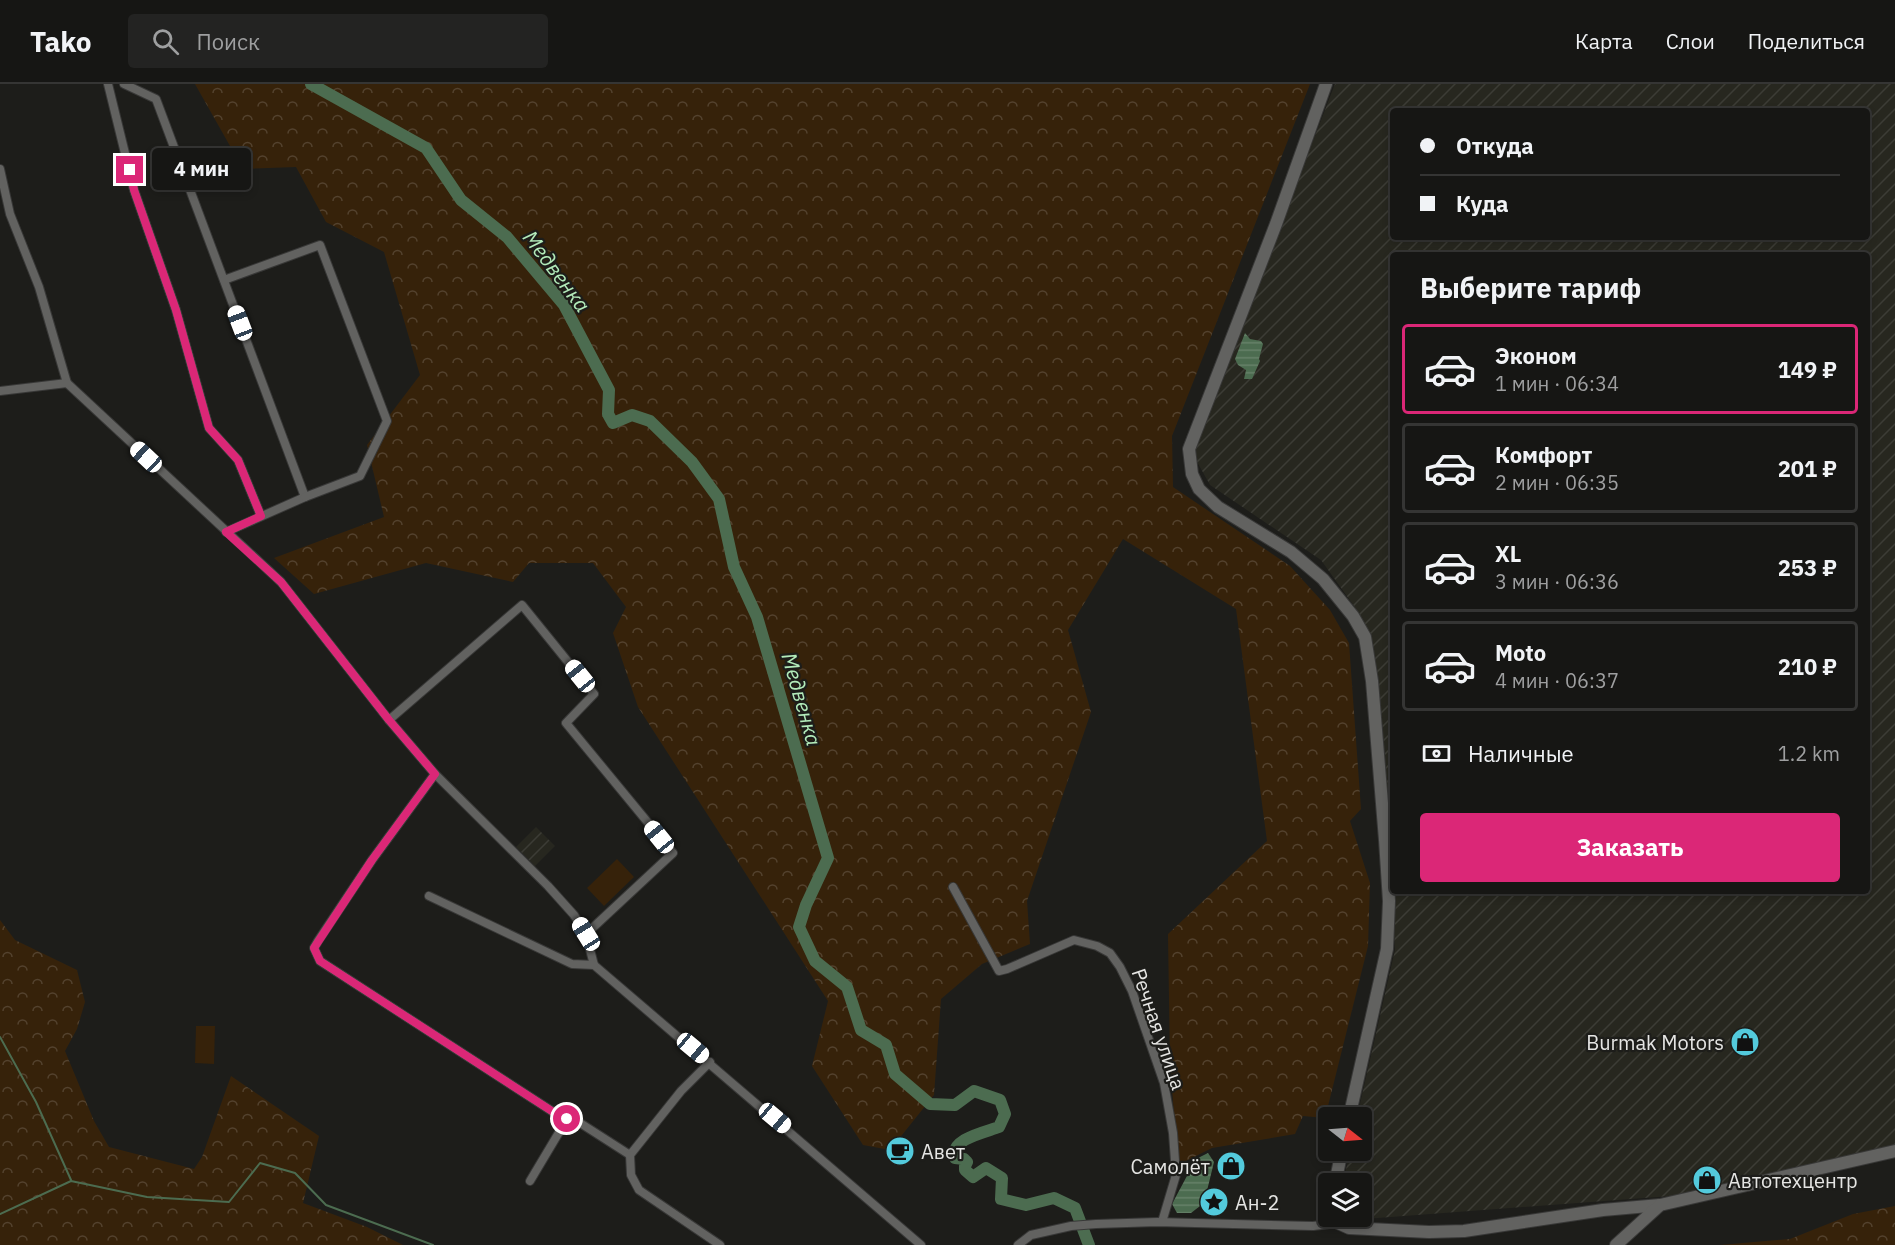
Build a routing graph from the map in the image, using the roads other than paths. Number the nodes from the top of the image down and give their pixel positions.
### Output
1 (108, 84) edge
2 (124, 84) edge
3 (1326, 84) edge
4 (0, 169) edge
5 (224, 280) junction
6 (67, 382) junction
7 (0, 391) edge
8 (305, 497) junction
9 (261, 516) junction
10 (226, 532) junction
11 (389, 720) junction
12 (435, 774) junction
13 (953, 887) dead end
14 (429, 896) dead end
15 (586, 934) junction
16 (594, 965) junction
17 (710, 1062) junction
18 (1351, 1107) edge
19 (567, 1119) junction
20 (1895, 1151) edge
21 (630, 1155) junction
22 (530, 1181) dead end
23 (1660, 1205) junction
24 (1162, 1222) junction
25 (1318, 1225) edge
26 (1347, 1227) edge
27 (720, 1245) edge
28 (921, 1245) edge
29 (1018, 1245) edge
30 (1616, 1245) edge

1 - 9 street
2 - 5 street
3 - 18 street
4 - 6 street
5 - 8 street
5 - 8 street
6 - 7 street
6 - 10 street
8 - 9 street
9 - 10 street
10 - 11 street
11 - 12 street
11 - 15 street
12 - 15 street
12 - 19 street
13 - 24 street, Речная улица
14 - 16 street
15 - 16 street
16 - 17 street
17 - 21 street
17 - 28 street
19 - 21 street
19 - 22 street
20 - 23 street
21 - 27 street
23 - 26 street
23 - 30 street
24 - 25 street
24 - 29 street

